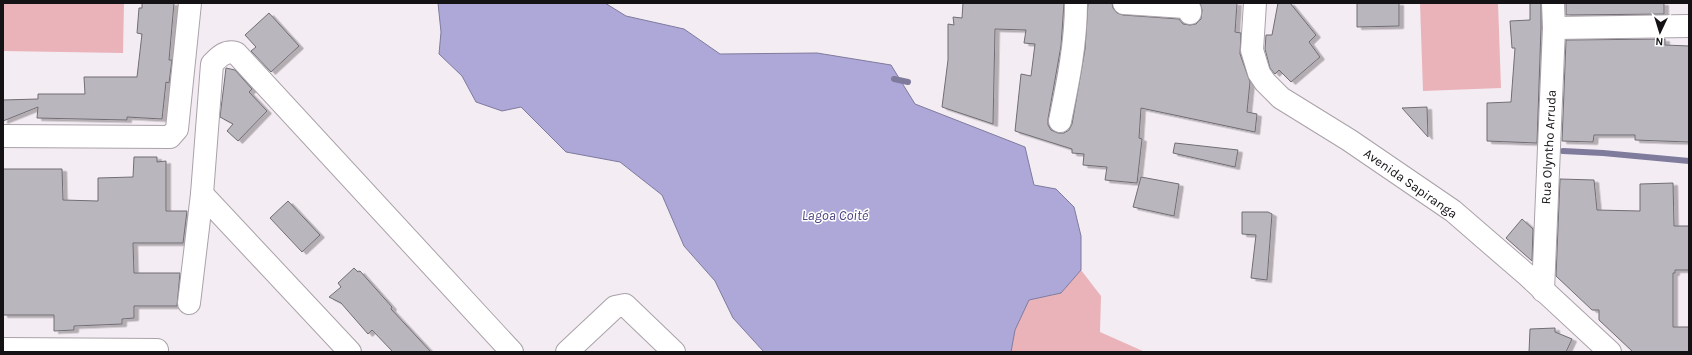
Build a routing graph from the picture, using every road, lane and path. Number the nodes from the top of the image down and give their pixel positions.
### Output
1 (190, 3) edge
2 (1076, 3) edge
3 (1255, 3) edge
4 (1553, 3) edge
5 (1124, 4) edge
6 (1190, 14) dead end
7 (1689, 26) edge
8 (1554, 28) junction
9 (1060, 121) dead end
10 (3, 136) edge
11 (202, 194) junction
12 (1543, 291) junction
13 (189, 303) dead end
14 (3, 349) edge
15 (157, 350) dead end
16 (350, 352) edge
17 (512, 352) edge
18 (567, 352) edge
19 (674, 352) edge
20 (1610, 352) edge

1 - 10 street
2 - 9 street
3 - 12 street, Avenida Sapiranga
4 - 8 street, Rua Olyntho Arruda
5 - 6 street
7 - 8 street
8 - 12 street, Rua Olyntho Arruda
11 - 13 street
11 - 16 street
11 - 17 street
12 - 20 street, Avenida Sapiranga
14 - 15 street
18 - 19 street

